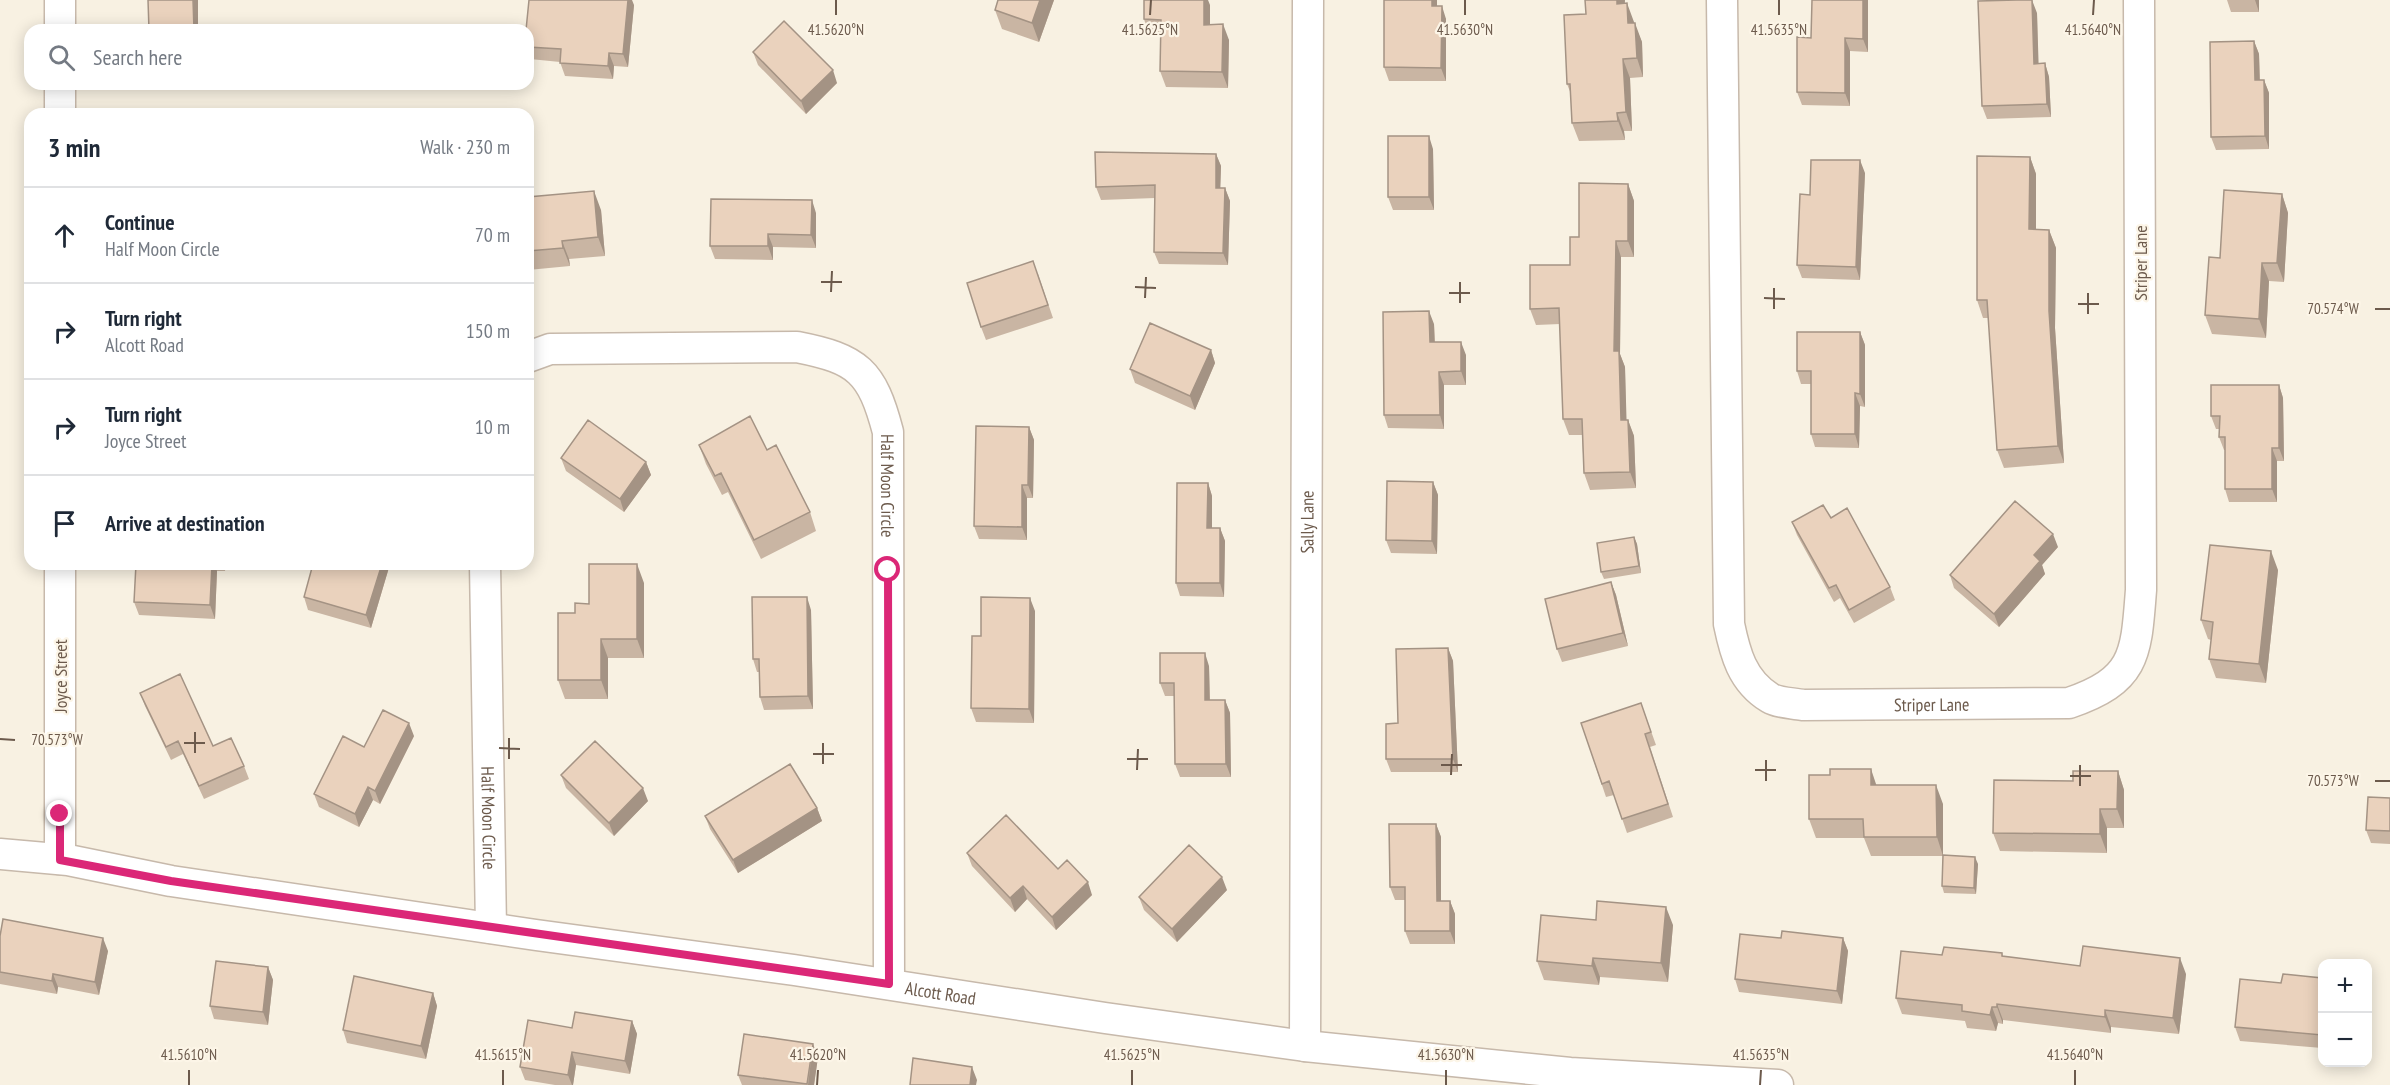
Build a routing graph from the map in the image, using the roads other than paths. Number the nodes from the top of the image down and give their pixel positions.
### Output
1 (60, 0) edge
2 (1308, 0) edge
3 (1722, 0) edge
4 (2139, 0) edge
5 (60, 24) edge
6 (60, 90) edge
7 (60, 108) edge
8 (534, 355) edge
9 (60, 570) edge
10 (485, 570) edge
11 (0, 854) edge
12 (60, 860) junction
13 (491, 928) junction
14 (889, 984) junction
15 (1305, 1046) junction
16 (1778, 1085) edge

1 - 5 street
2 - 15 street, Sally Lane
3 - 4 street, Striper Lane
6 - 7 street
8 - 14 street, Half Moon Circle
9 - 12 street, Joyce Street
10 - 13 street, Half Moon Circle
11 - 12 street, Alcott Road
12 - 13 street, Alcott Road
13 - 14 street, Alcott Road
14 - 15 street, Alcott Road
15 - 16 street, Alcott Road

